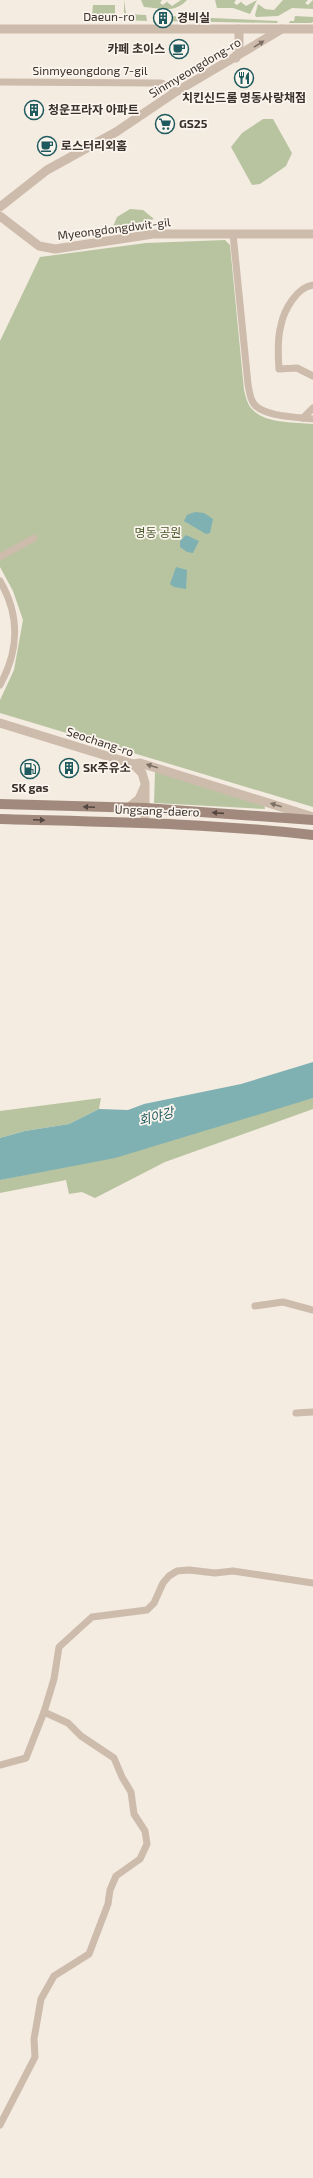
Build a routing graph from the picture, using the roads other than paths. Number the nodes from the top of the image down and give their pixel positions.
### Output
1 (312, 28) edge
2 (0, 29) edge
3 (239, 29) junction
4 (282, 29) junction
5 (236, 58) junction
6 (0, 82) edge
7 (174, 94) junction
8 (0, 207) edge
9 (0, 216) edge
10 (233, 234) junction
11 (313, 234) edge
12 (313, 286) edge
13 (313, 376) edge
14 (313, 408) edge
15 (303, 418) junction
16 (313, 419) edge
17 (34, 538) dead end
18 (0, 557) edge
19 (0, 581) edge
20 (0, 685) edge
21 (0, 723) edge
22 (133, 764) junction
23 (145, 783) junction
24 (0, 804) edge
25 (128, 808) junction
26 (145, 808) junction
27 (313, 817) edge
28 (0, 819) edge
29 (313, 820) edge
30 (146, 823) junction
31 (313, 835) edge
32 (255, 1306) dead end
33 (313, 1310) edge
34 (313, 1412) edge
35 (296, 1413) dead end
36 (313, 1583) edge
37 (44, 1712) junction
38 (0, 1765) edge
39 (0, 2125) edge

1 - 4 street, Daeun-ro
2 - 3 street, Daeun-ro
3 - 4 street, Daeun-ro
3 - 5 street
5 -> 4 street, Sinmyeongdong-ro
5 - 7 street, Sinmyeongdong-ro
6 - 7 street, Sinmyeongdong 7-gil
7 - 8 street, Sinmyeongdong-ro
9 - 10 street, Myeongdongdwit-gil
10 - 11 street, Myeongdongdwit-gil
10 - 15 street
12 - 13 street
14 - 15 street
15 - 16 street
17 - 18 street
19 - 20 street
21 - 22 street, Seochang-ro
22 - 23 street, Seochang-ro
27 -> 22 street
23 - 25 street
23 - 26 street
25 -> 24 main road, Ungsang-daero
25 - 26 main road, Ungsang-daero
29 -> 26 main road, Ungsang-daero
26 - 30 street
28 -> 30 main road, Ungsang-daero
30 - 31 main road, Ungsang-daero
32 - 33 street
34 - 35 street
36 - 37 street
37 - 38 street
37 - 39 street

